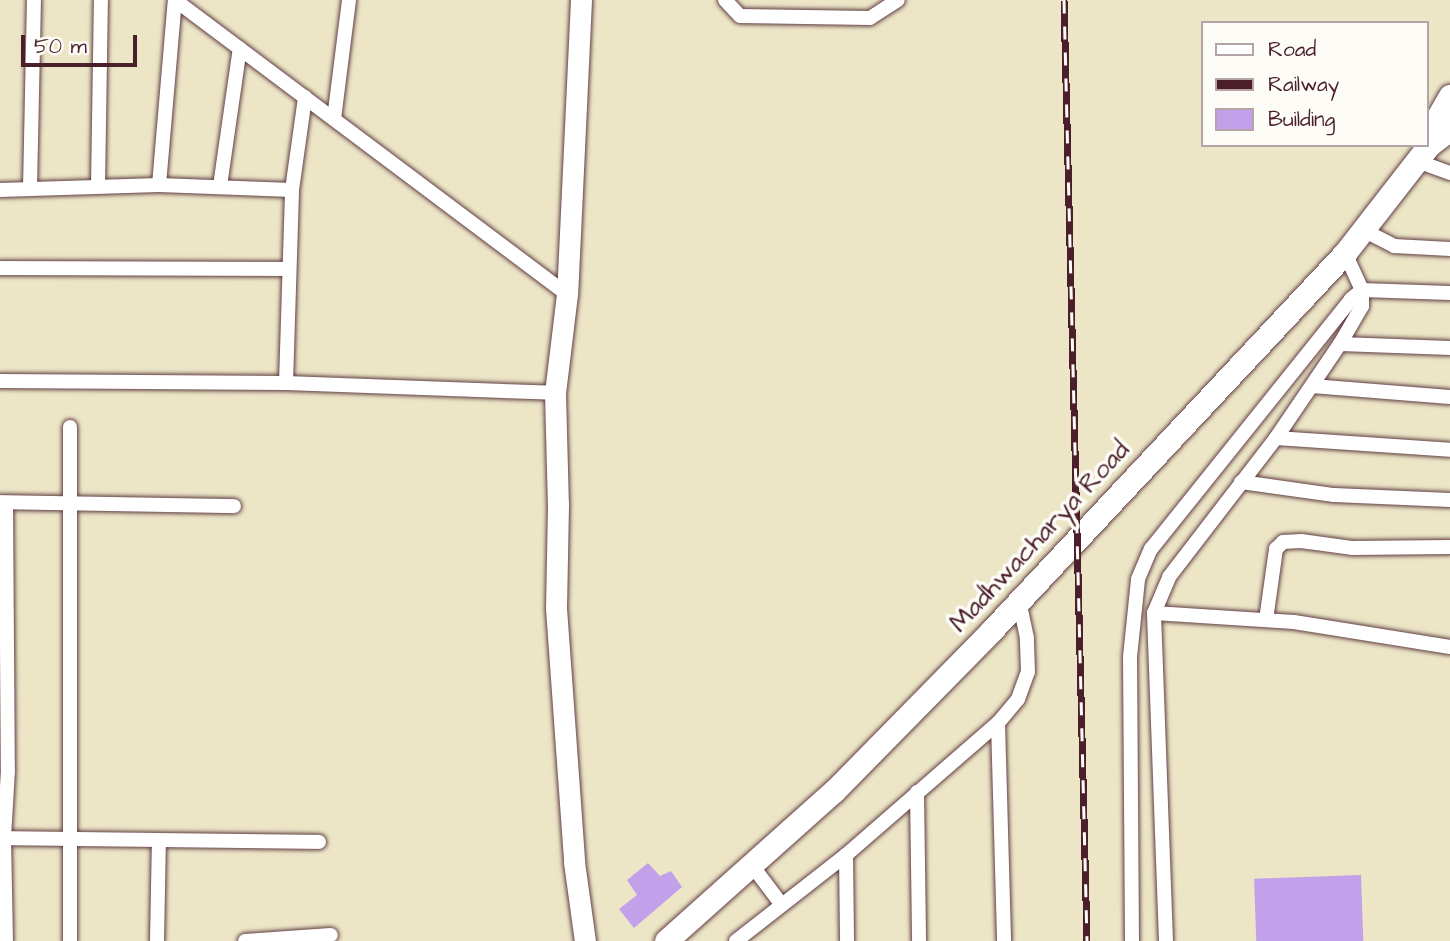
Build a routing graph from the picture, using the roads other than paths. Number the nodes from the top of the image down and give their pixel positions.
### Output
1 (34, 0) edge
2 (101, 0) edge
3 (175, 0) edge
4 (349, 0) edge
5 (581, 0) edge
6 (725, 0) edge
7 (898, 0) edge
8 (240, 48) junction
9 (1450, 96) edge
10 (305, 97) junction
11 (334, 119) junction
12 (1450, 128) edge
13 (1429, 136) edge
14 (1425, 147) edge
15 (1423, 153) junction
16 (1450, 173) edge
17 (159, 185) junction
18 (98, 186) junction
19 (220, 186) junction
20 (30, 189) junction
21 (0, 190) edge
22 (292, 190) junction
23 (1365, 231) junction
24 (1450, 249) edge
25 (1345, 253) junction
26 (0, 268) edge
27 (289, 269) junction
28 (1362, 290) junction
29 (1450, 293) edge
30 (567, 294) junction
31 (1340, 344) junction
32 (1450, 348) edge
33 (0, 381) edge
34 (286, 383) junction
35 (1312, 386) junction
36 (555, 393) junction
37 (1450, 397) edge
38 (70, 427) dead end
39 (1276, 438) junction
40 (1450, 450) edge
41 (1241, 482) junction
42 (1450, 500) edge
43 (3, 503) edge
44 (70, 505) junction
45 (234, 506) dead end
46 (1450, 547) edge
47 (1020, 600) junction
48 (1154, 613) junction
49 (1266, 620) junction
50 (1450, 647) edge
51 (998, 723) junction
52 (917, 792) junction
53 (2, 838) edge
54 (159, 840) junction
55 (69, 841) junction
56 (319, 842) dead end
57 (846, 855) junction
58 (751, 864) junction
59 (782, 905) junction
60 (331, 935) dead end
61 (6, 941) edge
62 (70, 941) edge
63 (158, 941) edge
64 (245, 941) edge
65 (585, 941) edge
66 (666, 941) edge
67 (736, 941) edge
68 (847, 941) edge
69 (919, 941) edge
70 (1004, 941) edge
71 (1132, 941) edge
72 (1167, 941) edge

1 - 20 street
2 - 18 street
3 - 8 street
3 - 17 street
4 - 11 street
5 - 30 street
6 - 7 street
8 - 10 street
8 - 19 street
9 - 13 main road, Madhwacharya Road
10 - 11 street
10 - 22 street
11 - 30 street
12 - 15 main road, Madhwacharya Road
14 - 15 main road, Madhwacharya Road
15 - 16 street
15 - 23 main road, Madhwacharya Road
17 - 18 street
17 - 19 street
18 - 20 street
19 - 22 street
20 - 21 street
22 - 27 street
23 - 24 street
23 - 25 main road, Madhwacharya Road
25 - 28 street
25 - 47 main road, Madhwacharya Road
26 - 27 street
27 - 34 street
28 - 29 street
28 - 31 street
28 - 71 street
30 - 36 street
31 - 32 street
31 - 35 street
33 - 34 street
34 - 36 street
35 - 37 street
35 - 39 street
36 - 65 street
38 - 44 street
39 - 40 street
39 - 41 street
41 - 42 street
41 - 48 street
43 - 44 street
43 - 53 street
44 - 45 street
44 - 55 street
46 - 49 street
47 - 51 street
47 - 58 main road, Madhwacharya Road
48 - 49 street
48 - 72 street
49 - 50 street
51 - 52 street
51 - 70 street
52 - 57 street
52 - 69 street
53 - 55 street
53 - 61 street
54 - 55 street
54 - 56 street
54 - 63 street
55 - 62 street
57 - 59 street
57 - 68 street
58 - 59 street
58 - 66 main road, Madhwacharya Road
59 - 67 street
60 - 64 street

